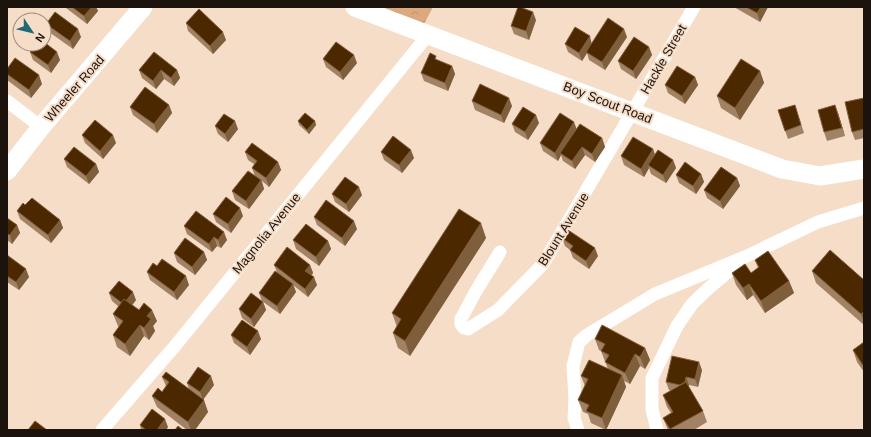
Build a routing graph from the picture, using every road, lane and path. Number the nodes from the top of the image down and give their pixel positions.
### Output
1 (143, 7) edge
2 (355, 7) edge
3 (694, 7) edge
4 (428, 34) junction
5 (7, 101) edge
6 (633, 111) junction
7 (41, 127) junction
8 (864, 170) edge
9 (7, 171) edge
10 (864, 208) edge
11 (500, 252) dead end
12 (747, 256) junction
13 (102, 430) edge
14 (578, 430) edge
15 (657, 430) edge

1 - 7 street, Wheeler Road
2 - 4 street, Boy Scout Road
3 - 6 street, Hackle Street
4 - 6 street, Boy Scout Road
4 - 13 street, Magnolia Avenue
5 - 7 street
6 - 8 street, Boy Scout Road
6 - 11 street, Blount Avenue
7 - 9 street, Wheeler Road
10 - 12 street
12 - 14 street
12 - 15 street

